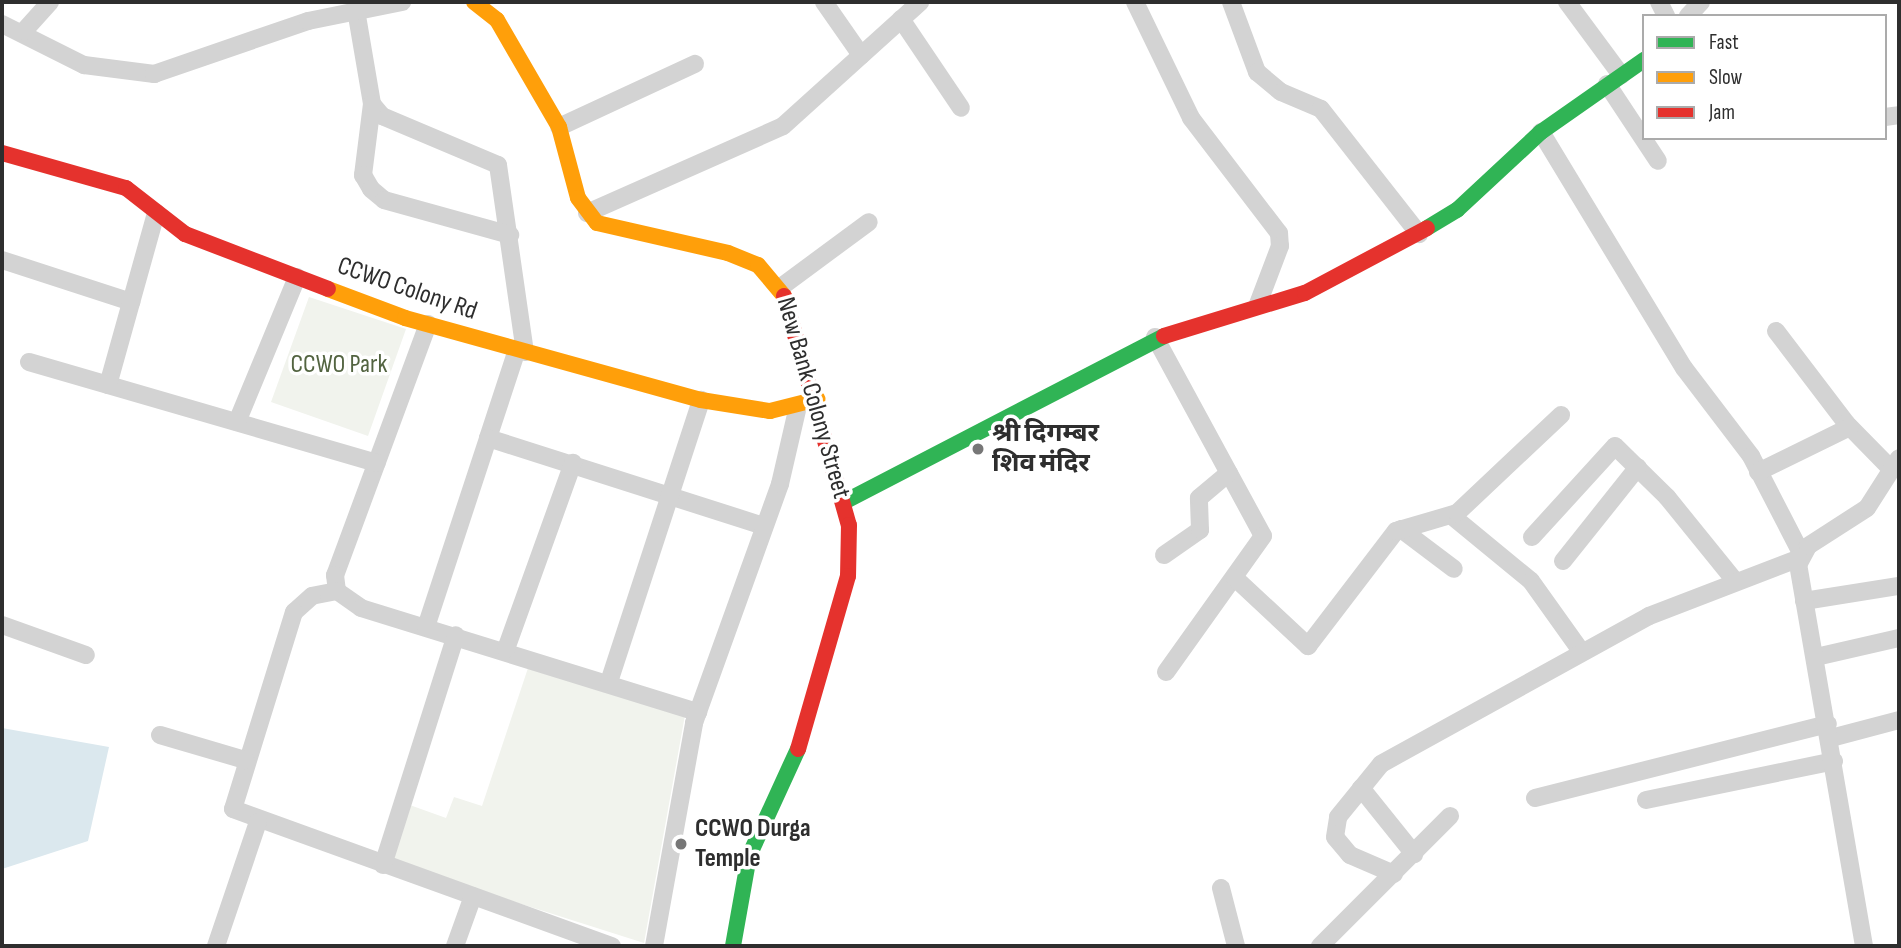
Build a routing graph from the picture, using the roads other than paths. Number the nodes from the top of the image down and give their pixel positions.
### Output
1 (50, 2) edge
2 (402, 2) edge
3 (474, 2) edge
4 (824, 2) edge
5 (920, 2) edge
6 (1135, 2) edge
7 (1231, 2) edge
8 (1567, 2) edge
9 (356, 10) junction
10 (901, 19) junction
11 (2, 24) edge
12 (24, 31) junction
13 (861, 55) junction
14 (1642, 61) edge
15 (695, 64) dead end
16 (1614, 79) junction
17 (372, 104) junction
18 (961, 107) dead end
19 (559, 127) junction
20 (1642, 131) edge
21 (1541, 132) junction
22 (1647, 140) edge
23 (2, 153) edge
24 (1658, 161) dead end
25 (156, 213) junction
26 (587, 213) junction
27 (869, 222) dead end
28 (1419, 234) junction
29 (510, 235) junction
30 (2, 260) edge
31 (297, 277) junction
32 (781, 287) junction
33 (131, 302) junction
34 (1258, 304) junction
35 (428, 324) junction
36 (1776, 331) dead end
37 (1155, 337) junction
38 (521, 351) junction
39 (29, 362) dead end
40 (107, 385) junction
41 (817, 399) junction
42 (701, 401) junction
43 (798, 405) junction
44 (1561, 415) dead end
45 (237, 422) junction
46 (1850, 427) junction
47 (488, 438) junction
48 (377, 463) junction
49 (573, 463) junction
50 (1896, 464) edge
51 (1637, 467) junction
52 (1758, 472) junction
53 (1228, 474) junction
54 (671, 492) junction
55 (844, 502) junction
56 (1452, 516) junction
57 (764, 526) junction
58 (1401, 529) junction
59 (1532, 537) dead end
60 (1164, 555) dead end
61 (1800, 556) junction
62 (1563, 561) dead end
63 (1454, 569) dead end
64 (1235, 578) junction
65 (1735, 581) junction
66 (1899, 586) edge
67 (337, 591) junction
68 (1804, 601) junction
69 (2, 625) edge
70 (426, 626) junction
71 (456, 635) junction
72 (1899, 638) edge
73 (506, 649) junction
74 (1581, 651) junction
75 (86, 655) dead end
76 (1816, 657) junction
77 (1166, 672) dead end
78 (609, 682) junction
79 (698, 712) junction
80 (1899, 720) edge
81 (1830, 731) junction
82 (160, 735) dead end
83 (245, 760) junction
84 (1835, 761) junction
85 (1362, 788) junction
86 (1535, 798) dead end
87 (1646, 800) dead end
88 (1450, 816) dead end
89 (258, 822) junction
90 (1414, 853) junction
91 (383, 865) junction
92 (1394, 874) junction
93 (1221, 888) dead end
94 (474, 896) junction
95 (216, 946) edge
96 (455, 946) edge
97 (612, 946) edge
98 (654, 946) edge
99 (733, 946) edge
100 (1236, 946) edge
101 (1320, 946) edge
102 (1864, 946) edge

1 - 12 street
2 - 9 street
3 - 19 street
4 - 13 street
5 - 10 street
6 - 34 street
7 - 28 street
8 - 16 street
9 - 12 street
9 - 17 street
10 - 13 street
10 - 18 street
11 - 12 street
13 - 26 street
14 - 16 street
15 - 19 street
16 - 20 street
16 - 21 street
17 - 29 street
17 - 29 street
19 - 26 street
21 - 28 street
21 - 52 street
22 - 24 street
23 - 25 street, CCWO Colony Rd
25 - 31 street, CCWO Colony Rd
25 - 33 street
26 - 32 street, New Bank Colony Street
27 - 32 street
28 - 34 street
29 - 38 street
30 - 33 street
31 - 35 street, CCWO Colony Rd
31 - 45 street
32 - 41 street, New Bank Colony Street
33 - 40 street
34 - 37 street
35 - 38 street, CCWO Colony Rd
35 - 48 street
36 - 46 street
37 - 53 street
37 - 55 street
38 - 42 street, CCWO Colony Rd
38 - 47 street
39 - 40 street
40 - 45 street
41 - 43 street, CCWO Colony Rd
41 - 55 street, New Bank Colony Street
42 - 43 street, CCWO Colony Rd
42 - 54 street
43 - 57 street
44 - 56 street
45 - 48 street
46 - 50 street
46 - 52 street
47 - 49 street
47 - 70 street
48 - 67 street
49 - 54 street
49 - 73 street
50 - 61 street
51 - 59 street
51 - 62 street
51 - 65 street
52 - 61 street
53 - 60 street
53 - 64 street
54 - 57 street
54 - 78 street
55 - 99 street, New Bank Colony Street
56 - 58 street
56 - 74 street
57 - 79 street
58 - 63 street
58 - 64 street
61 - 65 street
61 - 68 street
64 - 77 street
65 - 74 street
66 - 68 street
67 - 70 street
67 - 83 street
68 - 76 street
69 - 75 street
70 - 71 street
71 - 73 street
71 - 91 street
72 - 76 street
73 - 78 street
74 - 85 street
76 - 81 street
78 - 79 street
79 - 98 street
80 - 81 street
81 - 84 street
81 - 86 street
82 - 83 street
83 - 89 street
84 - 87 street
84 - 102 street
85 - 90 street
85 - 92 street
88 - 90 street
89 - 91 street
89 - 95 street
90 - 92 street
91 - 94 street
92 - 101 street
93 - 100 street
94 - 96 street
94 - 97 street

